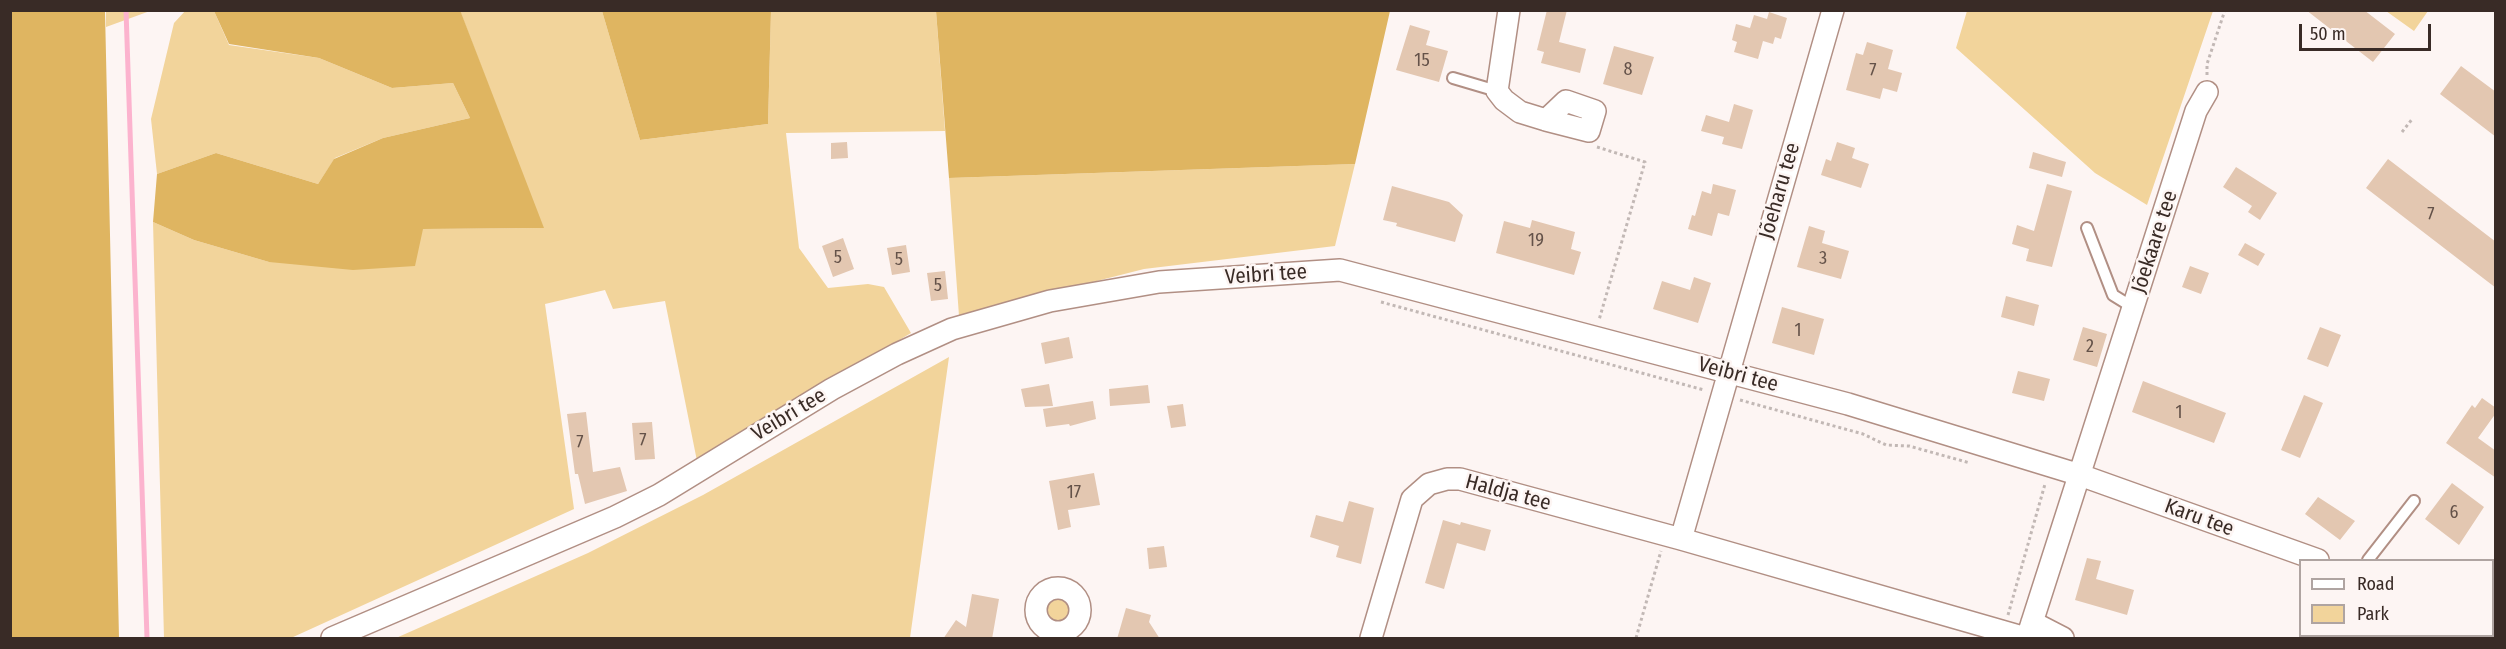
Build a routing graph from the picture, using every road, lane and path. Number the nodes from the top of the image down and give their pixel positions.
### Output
1 (1509, 10) edge
2 (1833, 10) edge
3 (2225, 10) edge
4 (1453, 78) dead end
5 (1497, 91) junction
6 (2207, 92) joint
7 (2413, 118) dead end
8 (1546, 120) dead end
9 (2402, 132) dead end
10 (1588, 145) dead end
11 (2087, 228) dead end
12 (1379, 302) dead end
13 (2134, 309) junction
14 (1598, 325) dead end
15 (1728, 372) junction
16 (1723, 395) junction
17 (1978, 465) dead end
18 (2080, 475) junction
19 (2036, 481) dead end
20 (2414, 501) dead end
21 (1676, 547) junction
22 (1660, 552) dead end
23 (2312, 559) edge
24 (2370, 559) edge
25 (2003, 631) junction
26 (2028, 633) edge
27 (332, 639) edge
28 (1371, 639) edge
29 (2063, 639) edge

1 - 5 street
2 - 15 street, Jõeharu tee
3 - 6 path
4 - 5 lane
5 - 8 street
6 - 13 street, Jõekaare tee
7 - 9 path
10 - 14 path
11 - 13 lane
12 - 16 path
13 - 18 street, Jõekaare tee
15 - 16 street
15 - 18 street, Veibri tee
15 - 27 street, Veibri tee
16 - 17 path
16 - 21 street
18 - 23 street, Karu tee
18 - 26 street
19 - 25 path
20 - 24 lane
21 - 22 path
21 - 25 street, Haldja tee
21 - 28 street, Haldja tee
25 - 26 street, Haldja tee
26 - 29 street, Haldja tee

